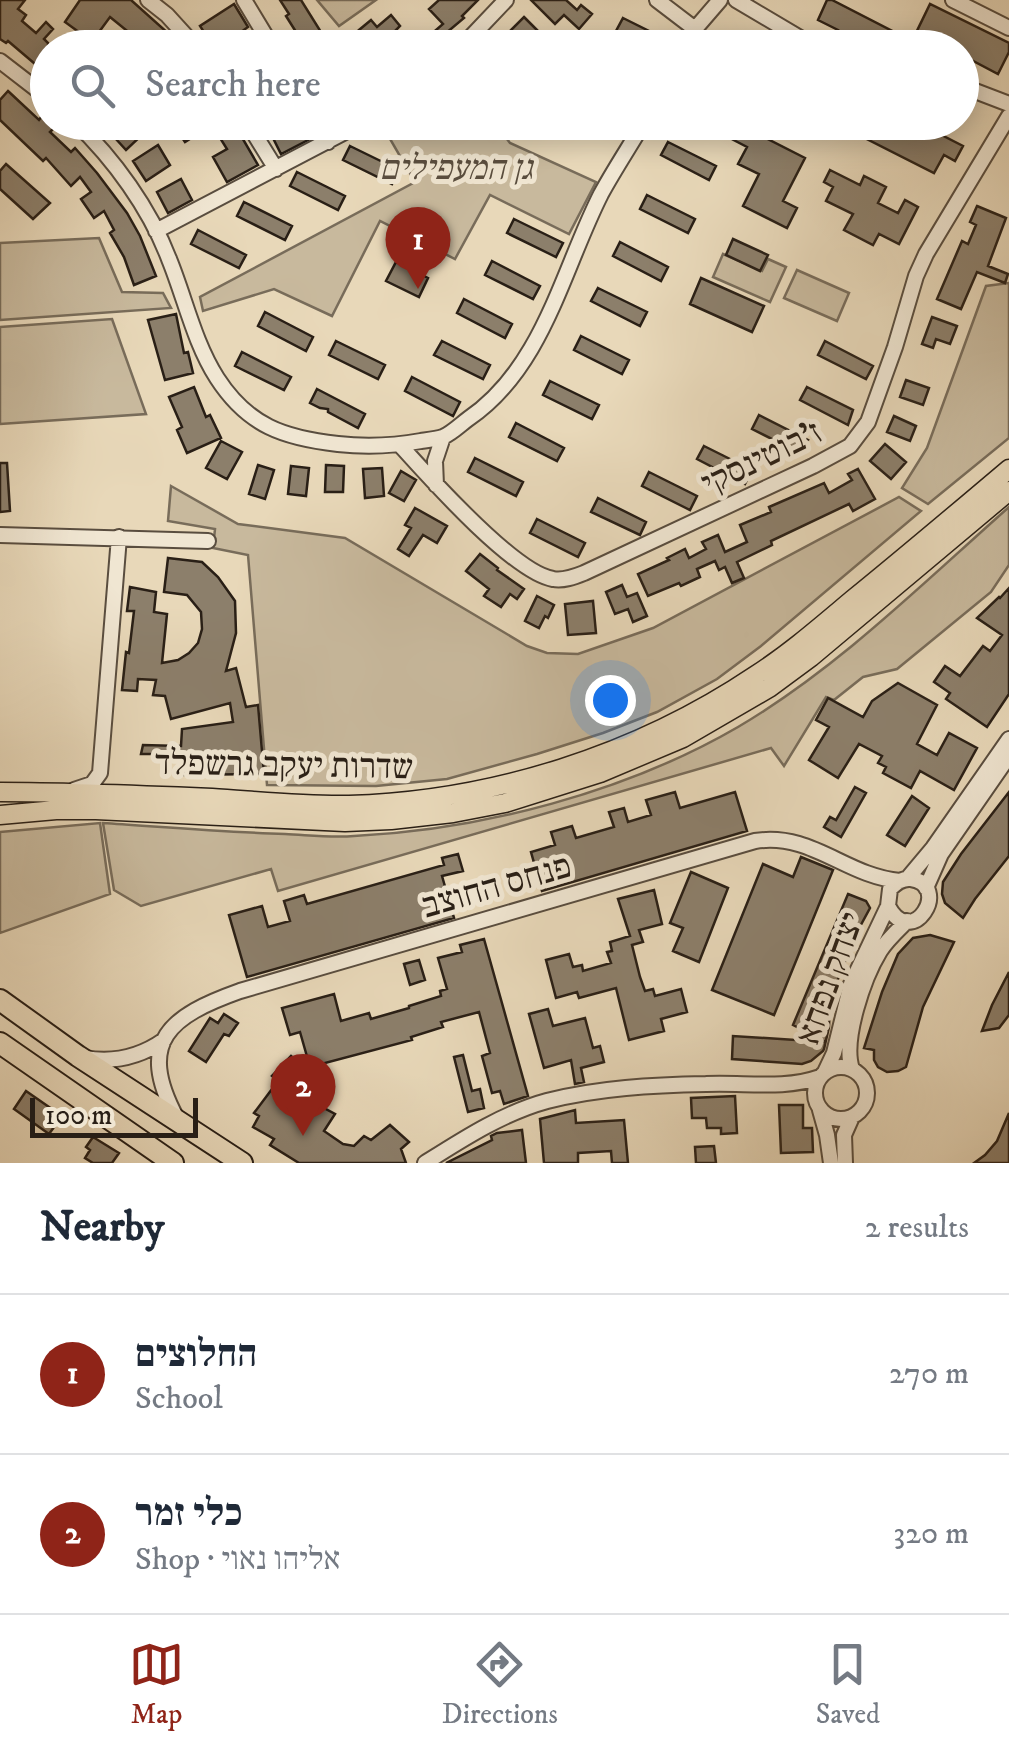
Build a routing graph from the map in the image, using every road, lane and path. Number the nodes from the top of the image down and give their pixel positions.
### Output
1 (148, 0) edge
2 (244, 0) edge
3 (506, 0) edge
4 (658, 0) edge
5 (720, 0) edge
6 (736, 0) edge
7 (953, 0) edge
8 (1009, 28) edge
9 (695, 29) joint
10 (180, 30) edge
11 (262, 30) edge
12 (478, 30) edge
13 (787, 30) edge
14 (0, 61) edge
15 (30, 84) edge
16 (979, 93) edge
17 (1009, 104) edge
18 (1009, 116) edge
19 (91, 140) edge
20 (258, 140) edge
21 (332, 140) edge
22 (633, 140) edge
23 (328, 142) joint
24 (276, 169) junction
25 (156, 231) junction
26 (443, 437) junction
27 (400, 445) junction
28 (1009, 468) edge
29 (436, 485) junction
30 (1009, 491) edge
31 (0, 535) edge
32 (119, 537) junction
33 (208, 541) dead end
34 (1009, 739) edge
35 (1009, 756) edge
36 (0, 792) edge
37 (70, 792) junction
38 (0, 814) edge
39 (856, 870) junction
40 (903, 880) junction
41 (926, 888) junction
42 (888, 902) junction
43 (907, 921) junction
44 (0, 1000) edge
45 (164, 1040) junction
46 (0, 1042) edge
47 (10, 1056) edge
48 (78, 1056) junction
49 (852, 1069) junction
50 (822, 1074) junction
51 (782, 1085) junction
52 (818, 1105) junction
53 (852, 1117) junction
54 (180, 1123) junction
55 (173, 1163) edge
56 (242, 1163) edge
57 (425, 1163) edge
58 (831, 1163) edge
59 (845, 1163) edge

1 - 10 street
2 - 11 street
3 - 12 street
4 - 9 street
5 - 9 street
6 - 13 street
7 - 8 street
14 - 15 street
16 - 17 street
18 - 29 street, ז'בוטינסקי
19 - 25 street
20 - 24 street
21 - 23 street
22 - 26 street
23 - 24 street
24 - 25 street
25 - 27 street
26 - 27 street
26 - 29 street
27 - 29 street, ז'בוטינסקי
28 - 37 main road, שדרות יעקב גרשפלד
30 - 38 main road, שדרות יעקב גרשפלד
31 - 32 street
32 - 33 street
32 - 37 street
34 - 40 street
35 - 41 street
36 - 37 main road, שדרות יעקב גרשפלד
39 - 40 street, פנחס החוצב
39 - 42 street, פנחס החוצב
39 - 45 street, פנחס החוצב
40 - 41 street
40 - 42 street
41 - 43 street
42 - 43 street
42 - 50 street, יצחק נפחא
43 - 49 street, יצחק נפחא
44 - 48 highway
45 - 48 street, פנחס החוצב
45 - 54 street
46 - 47 highway
47 - 55 highway
48 - 54 highway
49 - 50 street
49 - 53 street
50 - 51 street
50 - 52 street
51 - 52 street
51 - 57 street
52 - 53 street
52 - 58 street
53 - 59 street
54 - 56 highway

